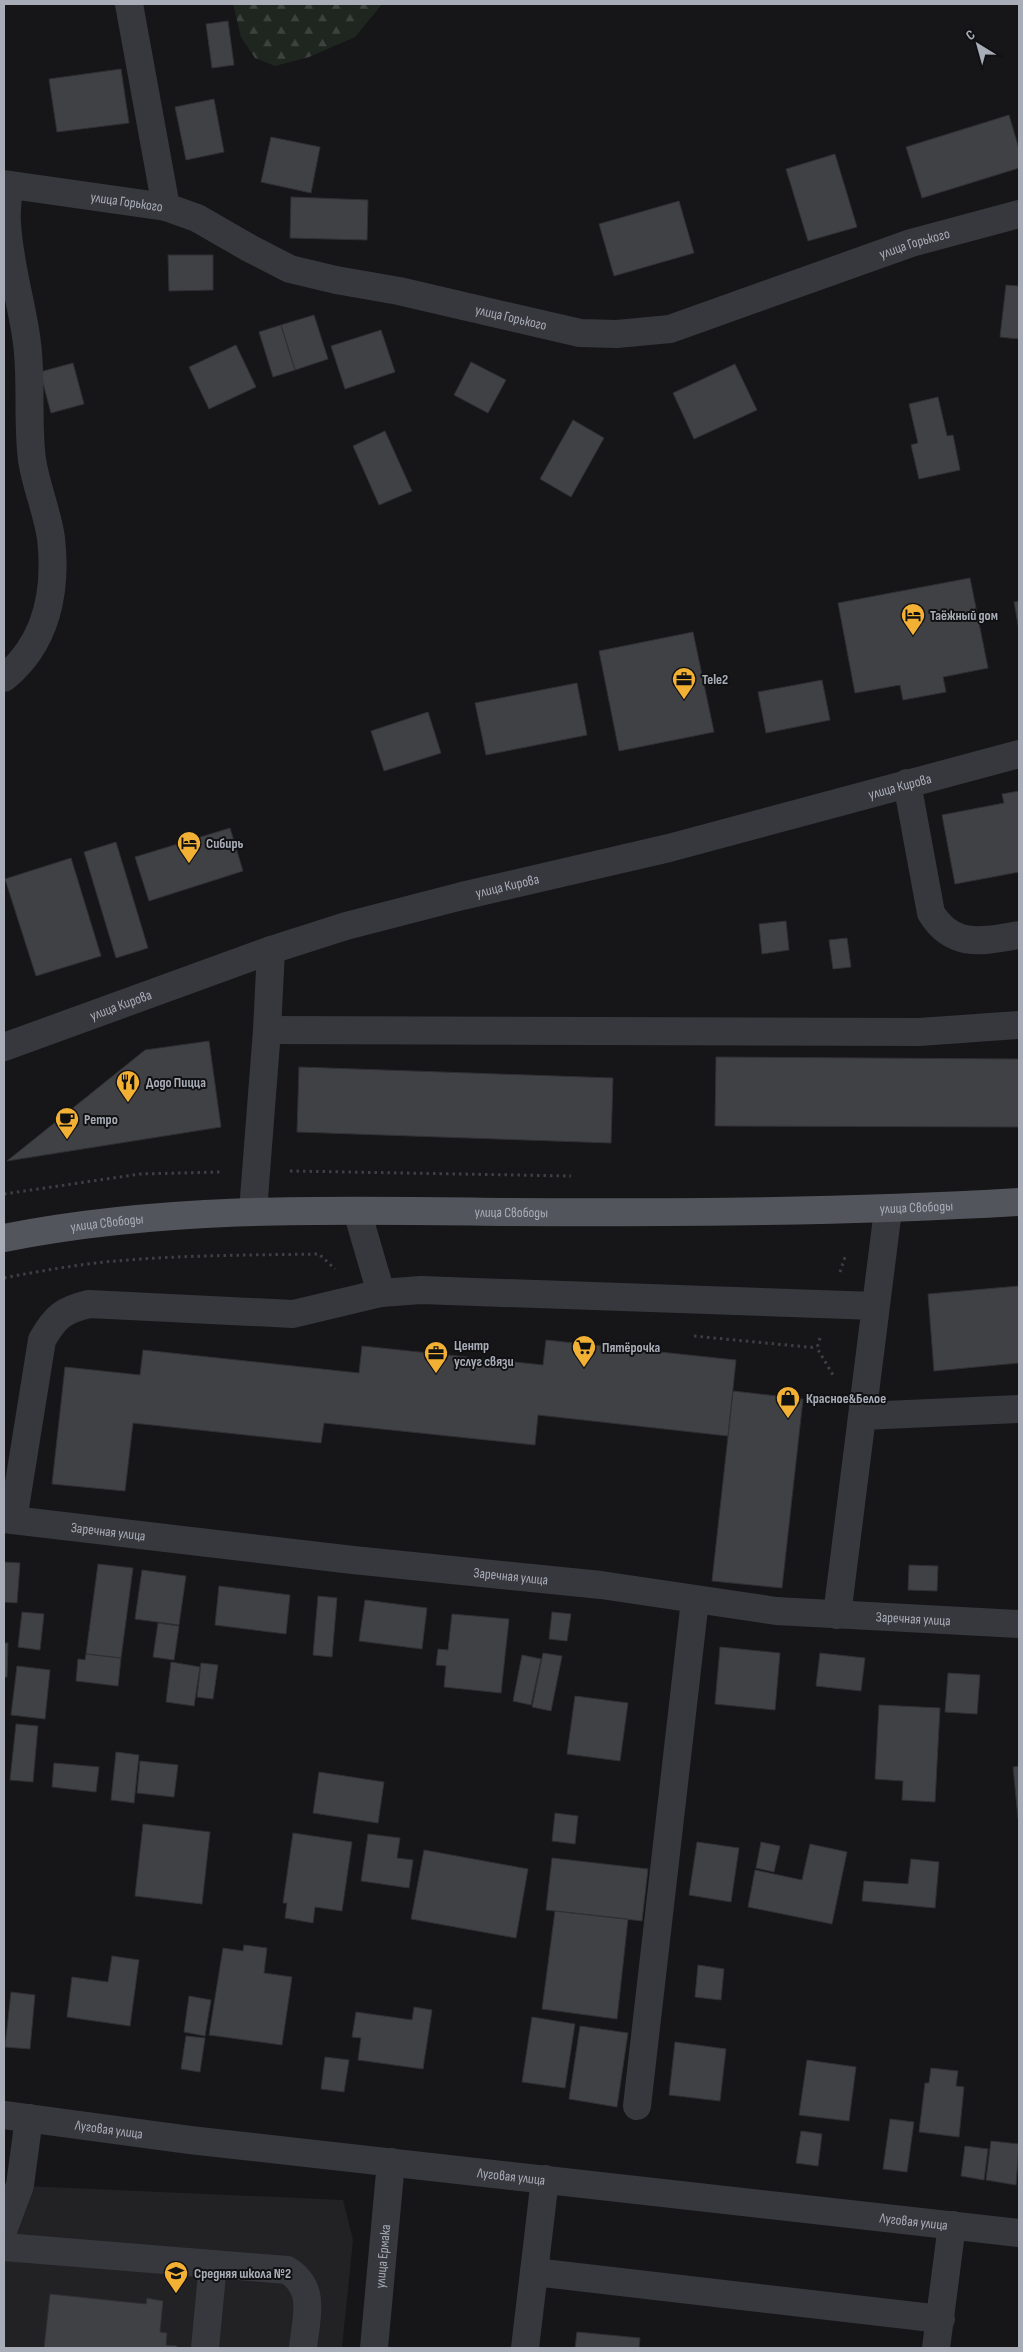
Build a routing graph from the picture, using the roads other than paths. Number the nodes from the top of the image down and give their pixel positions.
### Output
1 (129, 4) edge
2 (6, 185) edge
3 (166, 207) junction
4 (1019, 214) edge
5 (4, 678) edge
6 (1019, 754) edge
7 (907, 783) junction
8 (1019, 935) edge
9 (271, 950) junction
10 (1019, 1025) edge
11 (268, 1030) junction
12 (4, 1047) edge
13 (1019, 1202) edge
14 (357, 1210) junction
15 (888, 1210) junction
16 (253, 1211) junction
17 (4, 1238) edge
18 (381, 1293) junction
19 (875, 1306) junction
20 (1019, 1409) edge
21 (863, 1416) junction
22 (8, 1519) edge
23 (695, 1600) junction
24 (837, 1615) junction
25 (1019, 1624) edge
26 (637, 2106) dead end
27 (16, 2116) edge
28 (391, 2162) junction
29 (545, 2179) junction
30 (952, 2225) junction
31 (4, 2228) edge
32 (1019, 2233) edge
33 (4, 2247) edge
34 (213, 2264) junction
35 (534, 2272) junction
36 (940, 2319) junction
37 (205, 2348) edge
38 (303, 2348) edge
39 (374, 2348) edge
40 (525, 2348) edge
41 (936, 2348) edge

1 - 3 street
2 - 3 street, улица Горького
2 - 5 street
3 - 4 street, улица Горького
6 - 7 street, улица Кирова
7 - 8 street
7 - 9 street, улица Кирова
9 - 11 street
9 - 12 street, улица Кирова
10 - 11 street
11 - 16 street
13 - 15 main road, улица Свободы
14 - 15 main road, улица Свободы
14 - 16 main road, улица Свободы
14 - 18 street
15 - 19 street
16 - 17 main road, улица Свободы
18 - 19 street
18 - 22 street
19 - 21 street
20 - 21 street
21 - 24 street
22 - 23 street, Заречная улица
23 - 24 street, Заречная улица
23 - 26 street
24 - 25 street, Заречная улица
27 - 28 street, Луговая улица
27 - 31 street
28 - 29 street, Луговая улица
28 - 39 street, улица Ермака
29 - 30 street, Луговая улица
29 - 35 street
30 - 32 street, Луговая улица
30 - 36 street
33 - 34 street
34 - 37 street
34 - 38 street
35 - 36 street
35 - 40 street
36 - 41 street

